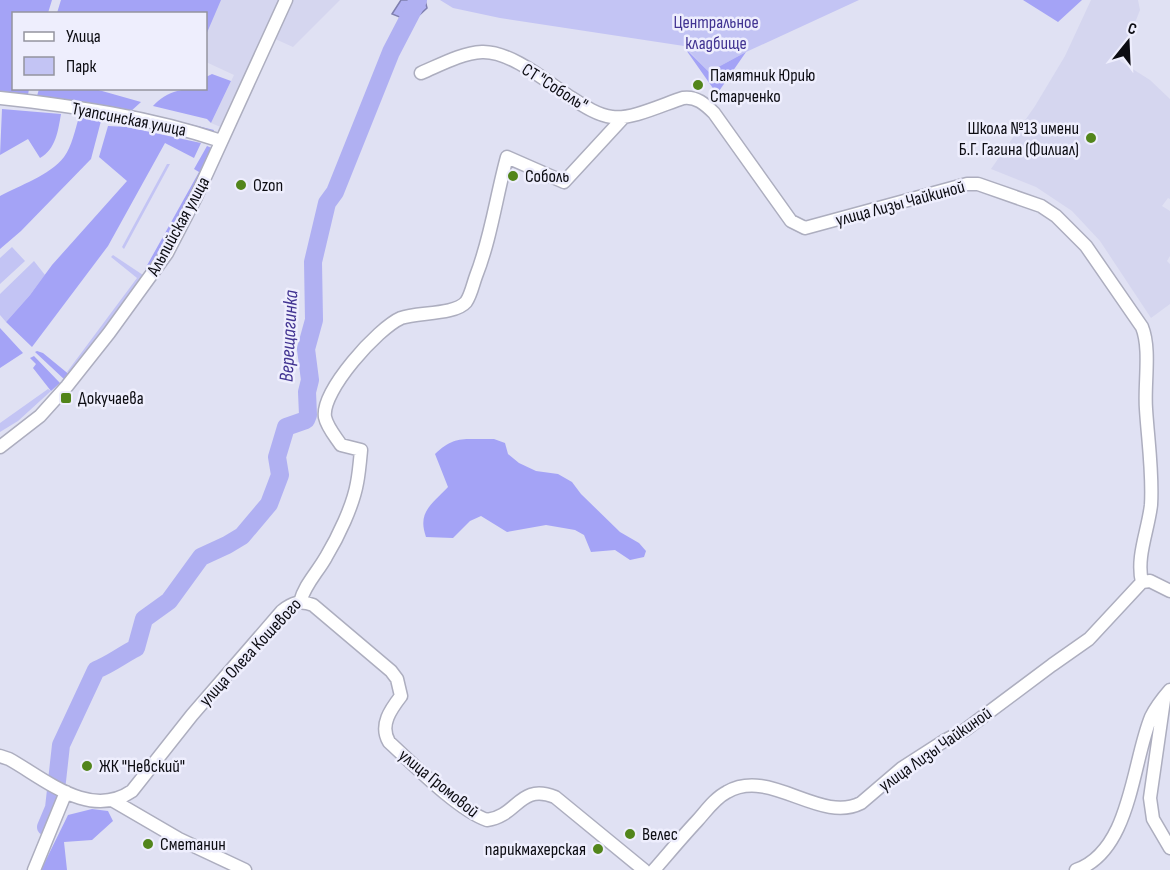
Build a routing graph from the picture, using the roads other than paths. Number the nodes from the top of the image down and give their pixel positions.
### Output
1 (286, 0) edge
2 (421, 73) dead end
3 (690, 97) joint
4 (0, 98) edge
5 (624, 117) junction
6 (221, 141) junction
7 (0, 447) edge
8 (1142, 582) junction
9 (1170, 591) edge
10 (300, 602) junction
11 (1168, 693) edge
12 (4, 757) edge
13 (66, 792) junction
14 (112, 800) junction
15 (1170, 848) edge
16 (34, 870) edge
17 (245, 870) edge
18 (644, 870) edge
19 (654, 870) edge
20 (1076, 870) edge

1 - 6 street, Альпийская улица
2 - 5 street, СТ "Соболь"
3 - 5 street, СТ "Соболь"
3 - 8 street, улица Лизы Чайкиной
4 - 6 street, Туапсинская улица
5 - 10 street, улица Олега Кошевого
6 - 7 street, Альпийская улица
8 - 9 street
8 - 19 street, улица Лизы Чайкиной
10 - 14 street, улица Олега Кошевого
10 - 18 street, улица Громовой
11 - 15 street
11 - 20 street
12 - 13 street
13 - 14 street
13 - 16 street
14 - 17 street

